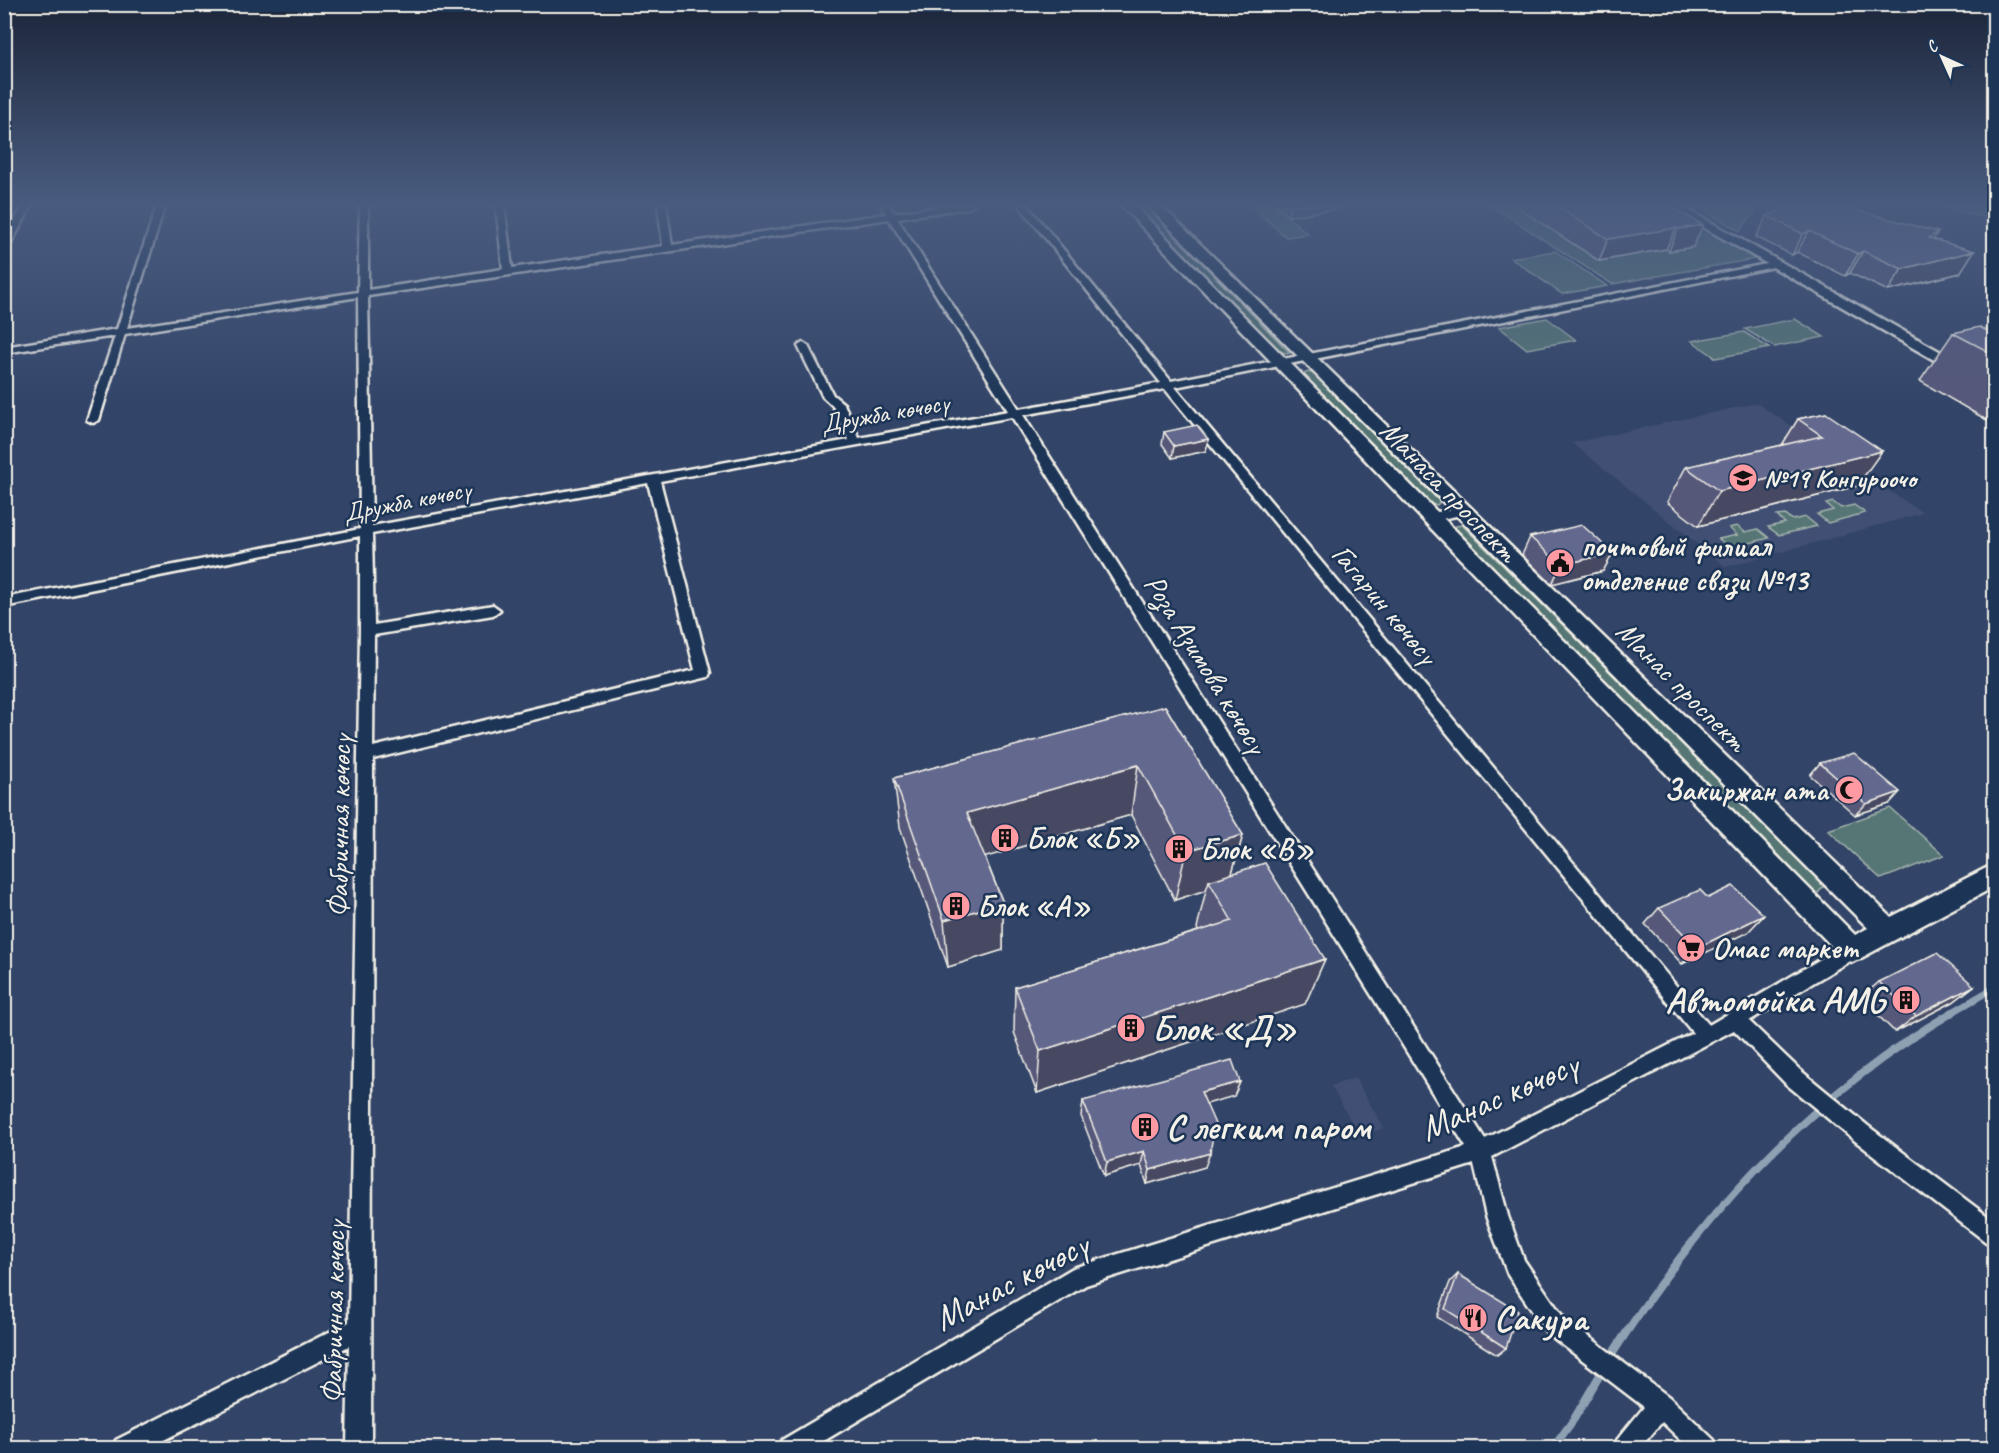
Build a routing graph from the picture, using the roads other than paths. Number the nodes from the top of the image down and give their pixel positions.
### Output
1 (139, 273) edge
2 (364, 273) edge
3 (497, 273) edge
4 (928, 273) edge
5 (1078, 273) edge
6 (1194, 273) edge
7 (1222, 273) edge
8 (1730, 273) edge
9 (1790, 273) edge
10 (363, 295) junction
11 (120, 332) junction
12 (803, 346) dead end
13 (4, 350) edge
14 (1308, 358) junction
15 (1282, 363) junction
16 (1168, 385) junction
17 (1995, 388) edge
18 (1017, 412) junction
19 (93, 420) dead end
20 (855, 441) junction
21 (653, 478) junction
22 (1462, 511) junction
23 (1432, 517) junction
24 (367, 531) junction
25 (4, 603) edge
26 (494, 610) dead end
27 (367, 631) junction
28 (366, 755) junction
29 (1995, 876) edge
30 (1887, 930) junction
31 (1852, 950) junction
32 (1736, 1020) junction
33 (1707, 1036) junction
34 (1481, 1152) junction
35 (1995, 1234) edge
36 (360, 1328) junction
37 (1661, 1405) junction
38 (124, 1449) edge
39 (359, 1449) edge
40 (790, 1449) edge
41 (1625, 1449) edge
42 (1706, 1449) edge

1 - 11 street
2 - 10 street, Фабричная көчөсү
3 - 10 street
4 - 18 street, Роза Азимова көчөсү
5 - 16 street, Гагарин көчөсү
6 - 15 main road, Манаса проспект
7 - 14 main road, Манас проспект
8 - 14 street, Дружба көчөсү
9 - 17 main road
10 - 11 street
10 - 24 street, Фабричная көчөсү
11 - 13 street
11 - 19 street
12 - 20 street
14 - 15 street, Дружба көчөсү
14 - 22 main road, Манас проспект
15 - 16 street, Дружба көчөсү
15 - 23 main road, Манаса проспект
16 - 18 street, Дружба көчөсү
16 - 33 street, Гагарин көчөсү
18 - 20 street, Дружба көчөсү
18 - 34 street, Роза Азимова көчөсү
20 - 21 street, Дружба көчөсү
21 - 24 street, Дружба көчөсү
21 - 28 street
22 - 23 street
22 - 30 main road, Манас проспект
23 - 31 main road, Манаса проспект
24 - 25 street, Дружба көчөсү
24 - 27 street, Фабричная көчөсү
26 - 27 street
27 - 28 street, Фабричная көчөсү
28 - 36 street, Фабричная көчөсү
29 - 30 main road, Манас көчөсү
30 - 31 main road, Манас көчөсү
31 - 32 street, Манас көчөсү
32 - 33 street, Манас көчөсү
32 - 35 street
33 - 34 street, Манас көчөсү
34 - 37 street, Роза Азимова көчөсү
34 - 40 street, Манас көчөсү
36 - 38 street
36 - 39 street, Фабричная көчөсү
37 - 41 street
37 - 42 street, Роза Азимова көчөсү

